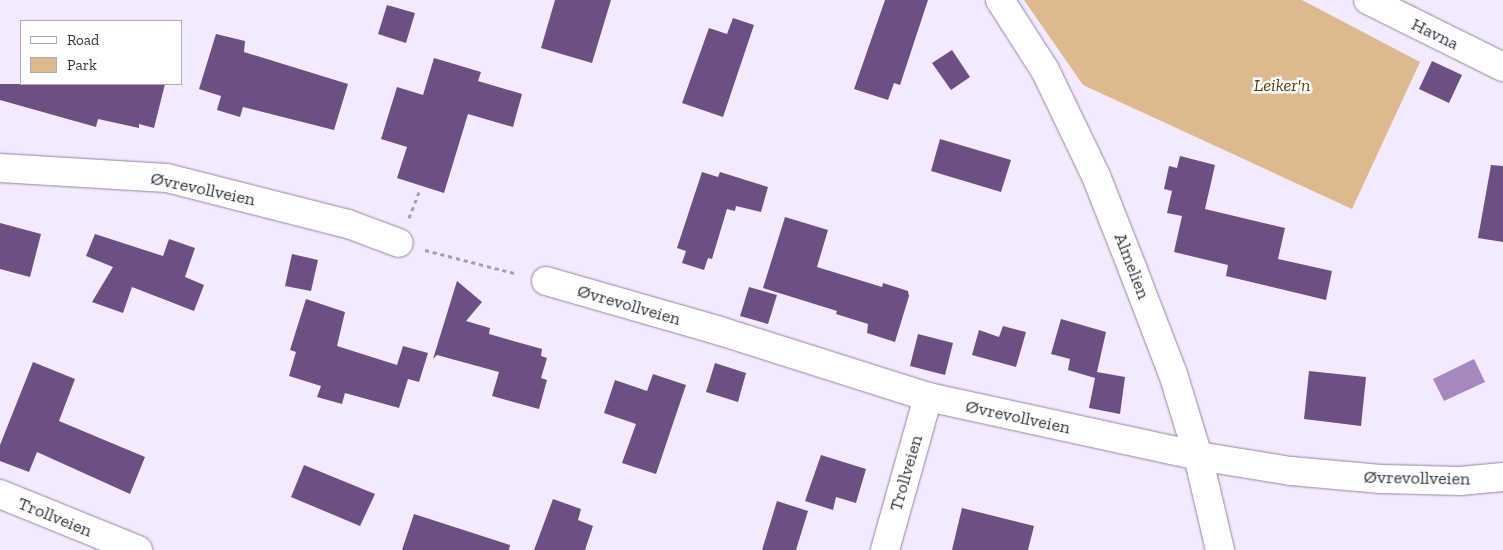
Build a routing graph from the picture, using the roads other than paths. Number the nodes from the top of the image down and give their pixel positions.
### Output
1 (1000, 0) edge
2 (1368, 0) edge
3 (1503, 67) edge
4 (0, 168) edge
5 (399, 243) road end
6 (546, 281) road end
7 (928, 397) junction
8 (1198, 456) junction
9 (1503, 477) edge
10 (0, 494) edge
11 (138, 550) edge
12 (885, 550) edge
13 (1220, 550) edge

1 - 8 street, Almelien
2 - 3 street, Havna
4 - 5 street, Øvrevollveien
6 - 7 street, Øvrevollveien
7 - 8 street, Øvrevollveien
7 - 12 street, Trollveien
8 - 9 street, Øvrevollveien
8 - 13 street, Almelien
10 - 11 street, Trollveien

